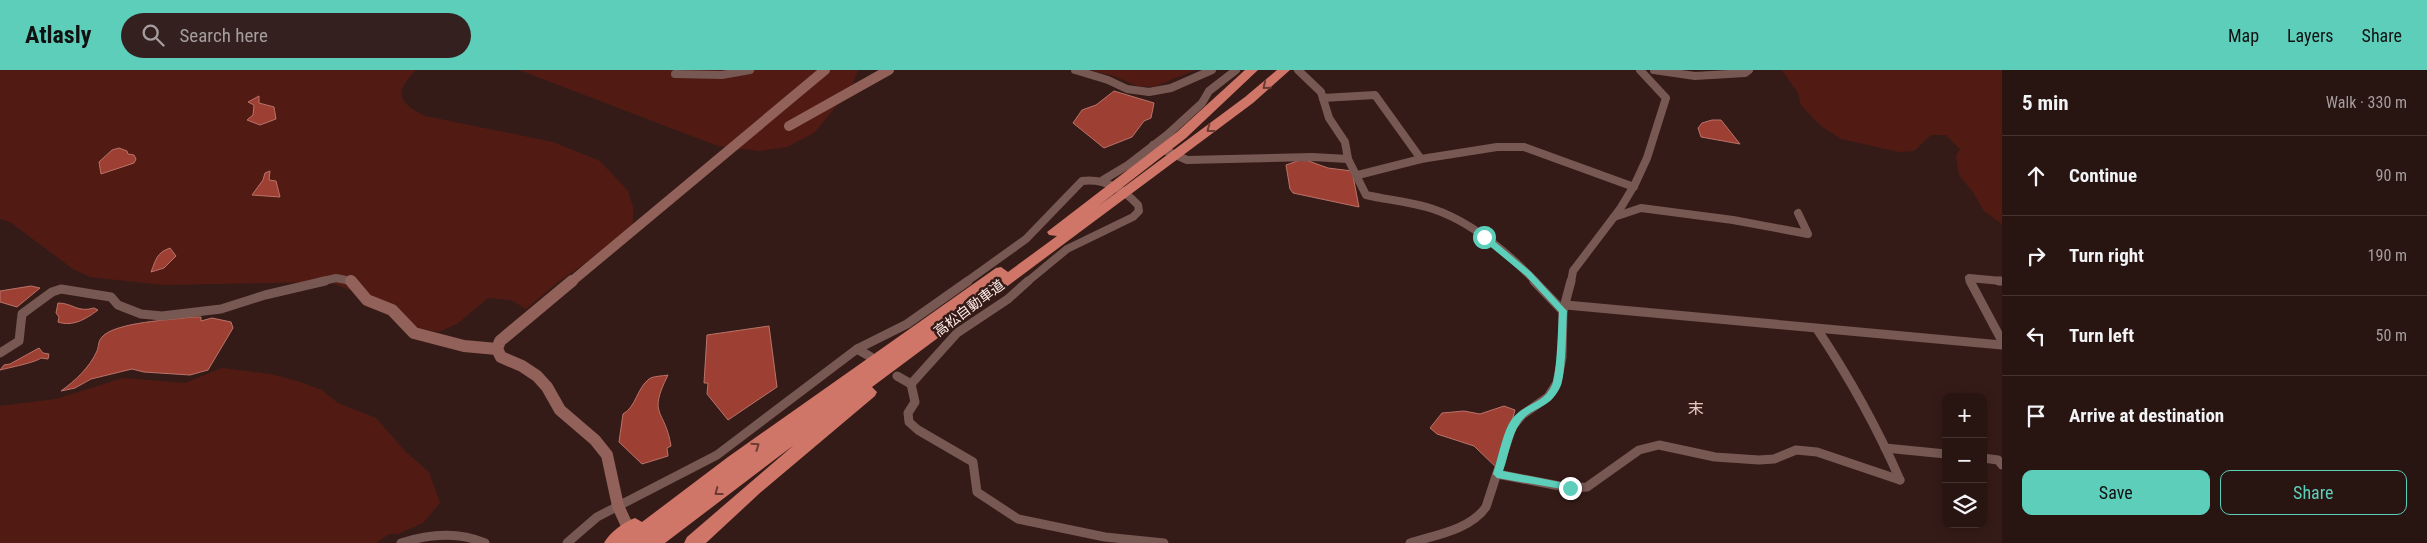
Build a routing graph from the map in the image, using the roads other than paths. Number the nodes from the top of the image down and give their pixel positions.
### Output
1 (750, 70) edge
2 (825, 70) edge
3 (889, 70) edge
4 (1075, 70) edge
5 (1212, 70) edge
6 (1236, 70) edge
7 (1252, 70) edge
8 (1298, 70) edge
9 (1640, 70) edge
10 (1654, 70) edge
11 (1749, 70) edge
12 (1283, 71) edge
13 (674, 74) dead end
14 (1323, 98) junction
15 (789, 126) dead end
16 (1153, 145) junction
17 (1348, 159) junction
18 (1421, 159) junction
19 (1358, 175) junction
20 (1103, 180) junction
21 (1634, 187) junction
22 (1105, 201) junction
23 (1798, 213) dead end
24 (1611, 217) junction
25 (351, 280) joint
26 (2002, 281) edge
27 (1565, 308) junction
28 (1817, 329) junction
29 (2002, 341) edge
30 (2002, 345) edge
31 (857, 349) junction
32 (497, 350) junction
33 (0, 353) edge
34 (871, 357) dead end
35 (897, 376) dead end
36 (863, 384) junction
37 (911, 384) junction
38 (829, 411) junction
39 (1885, 448) junction
40 (1942, 454) edge
41 (1987, 459) edge
42 (2002, 465) edge
43 (1497, 474) junction
44 (618, 506) junction
45 (650, 533) edge
46 (619, 542) edge
47 (401, 543) edge
48 (485, 543) edge
49 (567, 543) edge
50 (635, 543) edge
51 (693, 543) edge
52 (1164, 543) edge
53 (1410, 543) edge

1 - 13 street
2 - 32 street
3 - 15 street
4 - 5 street
6 - 16 street
7 - 22 highway, 高松自動車道
8 - 14 street
9 - 21 street
10 - 11 street
12 -> 22 highway, 高松自動車道
14 - 17 street
14 - 18 street
16 - 17 street
16 - 20 street
17 - 19 street
18 - 19 street
18 - 21 street
19 - 27 street
20 - 31 street
20 - 37 street
21 - 24 street
22 - 36 highway, 高松自動車道
22 - 36 highway, 高松自動車道
23 - 24 street
24 - 27 street
25 - 32 street
25 - 33 street
26 - 29 street
27 - 28 street
27 - 43 street
28 - 30 street
28 - 39 street
31 - 34 street
31 - 44 street
32 - 44 street
35 - 37 street
36 - 38 highway
36 - 38 highway, 高松自動車道
37 - 52 street
38 -> 45 highway, 高松自動車道
45 -> 38 highway, 高松自動車道
38 - 51 highway
39 - 40 street
39 - 43 street
41 - 42 street
43 - 53 street
44 - 49 street
44 - 50 street
45 - 46 highway, 高松自動車道
47 - 48 street

